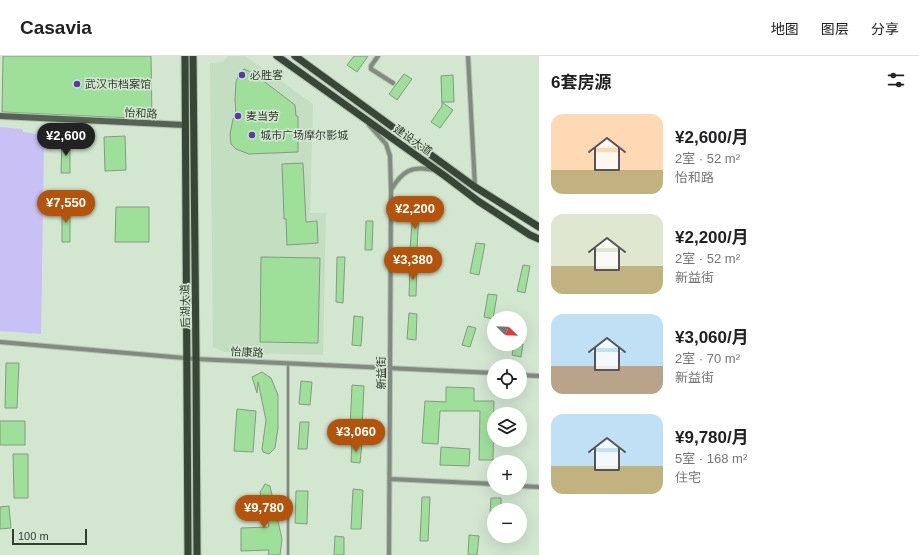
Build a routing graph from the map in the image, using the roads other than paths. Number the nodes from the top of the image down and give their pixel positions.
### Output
1 (185, 56) edge
2 (193, 56) edge
3 (277, 56) edge
4 (295, 56) edge
5 (378, 56) edge
6 (468, 56) edge
7 (393, 83) dead end
8 (0, 116) edge
9 (363, 117) junction
10 (185, 125) junction
11 (445, 176) junction
12 (475, 187) junction
13 (391, 190) junction
14 (539, 227) edge
15 (539, 239) edge
16 (0, 342) edge
17 (186, 358) junction
18 (196, 359) junction
19 (288, 363) junction
20 (390, 368) junction
21 (487, 374) edge
22 (527, 375) edge
23 (539, 376) edge
24 (390, 478) junction
25 (487, 484) edge
26 (527, 486) edge
27 (539, 487) edge
28 (188, 555) edge
29 (197, 555) edge
30 (288, 555) edge
31 (389, 555) edge

1 - 10 main road, 后湖大道
2 - 18 main road, 后湖大道
3 - 9 main road, 建设大道
4 - 12 main road, 建设大道
5 - 7 street
6 - 12 street
8 - 10 street, 怡和路
9 - 11 main road, 建设大道
9 - 13 street, 新益街
10 - 17 main road, 后湖大道
11 - 13 street
11 - 15 main road, 建设大道
12 - 14 main road, 建设大道
13 - 20 street, 新益街
16 - 17 street, 怡康路
17 - 18 street, 怡康路
17 - 28 main road, 后湖大道
18 - 19 street, 怡康路
18 - 29 main road, 后湖大道
19 - 20 street, 怡康路
19 - 30 lane
20 - 21 street, 怡康路
20 - 24 street, 新益街
22 - 23 street
24 - 25 street
24 - 31 street, 新益街
26 - 27 street

